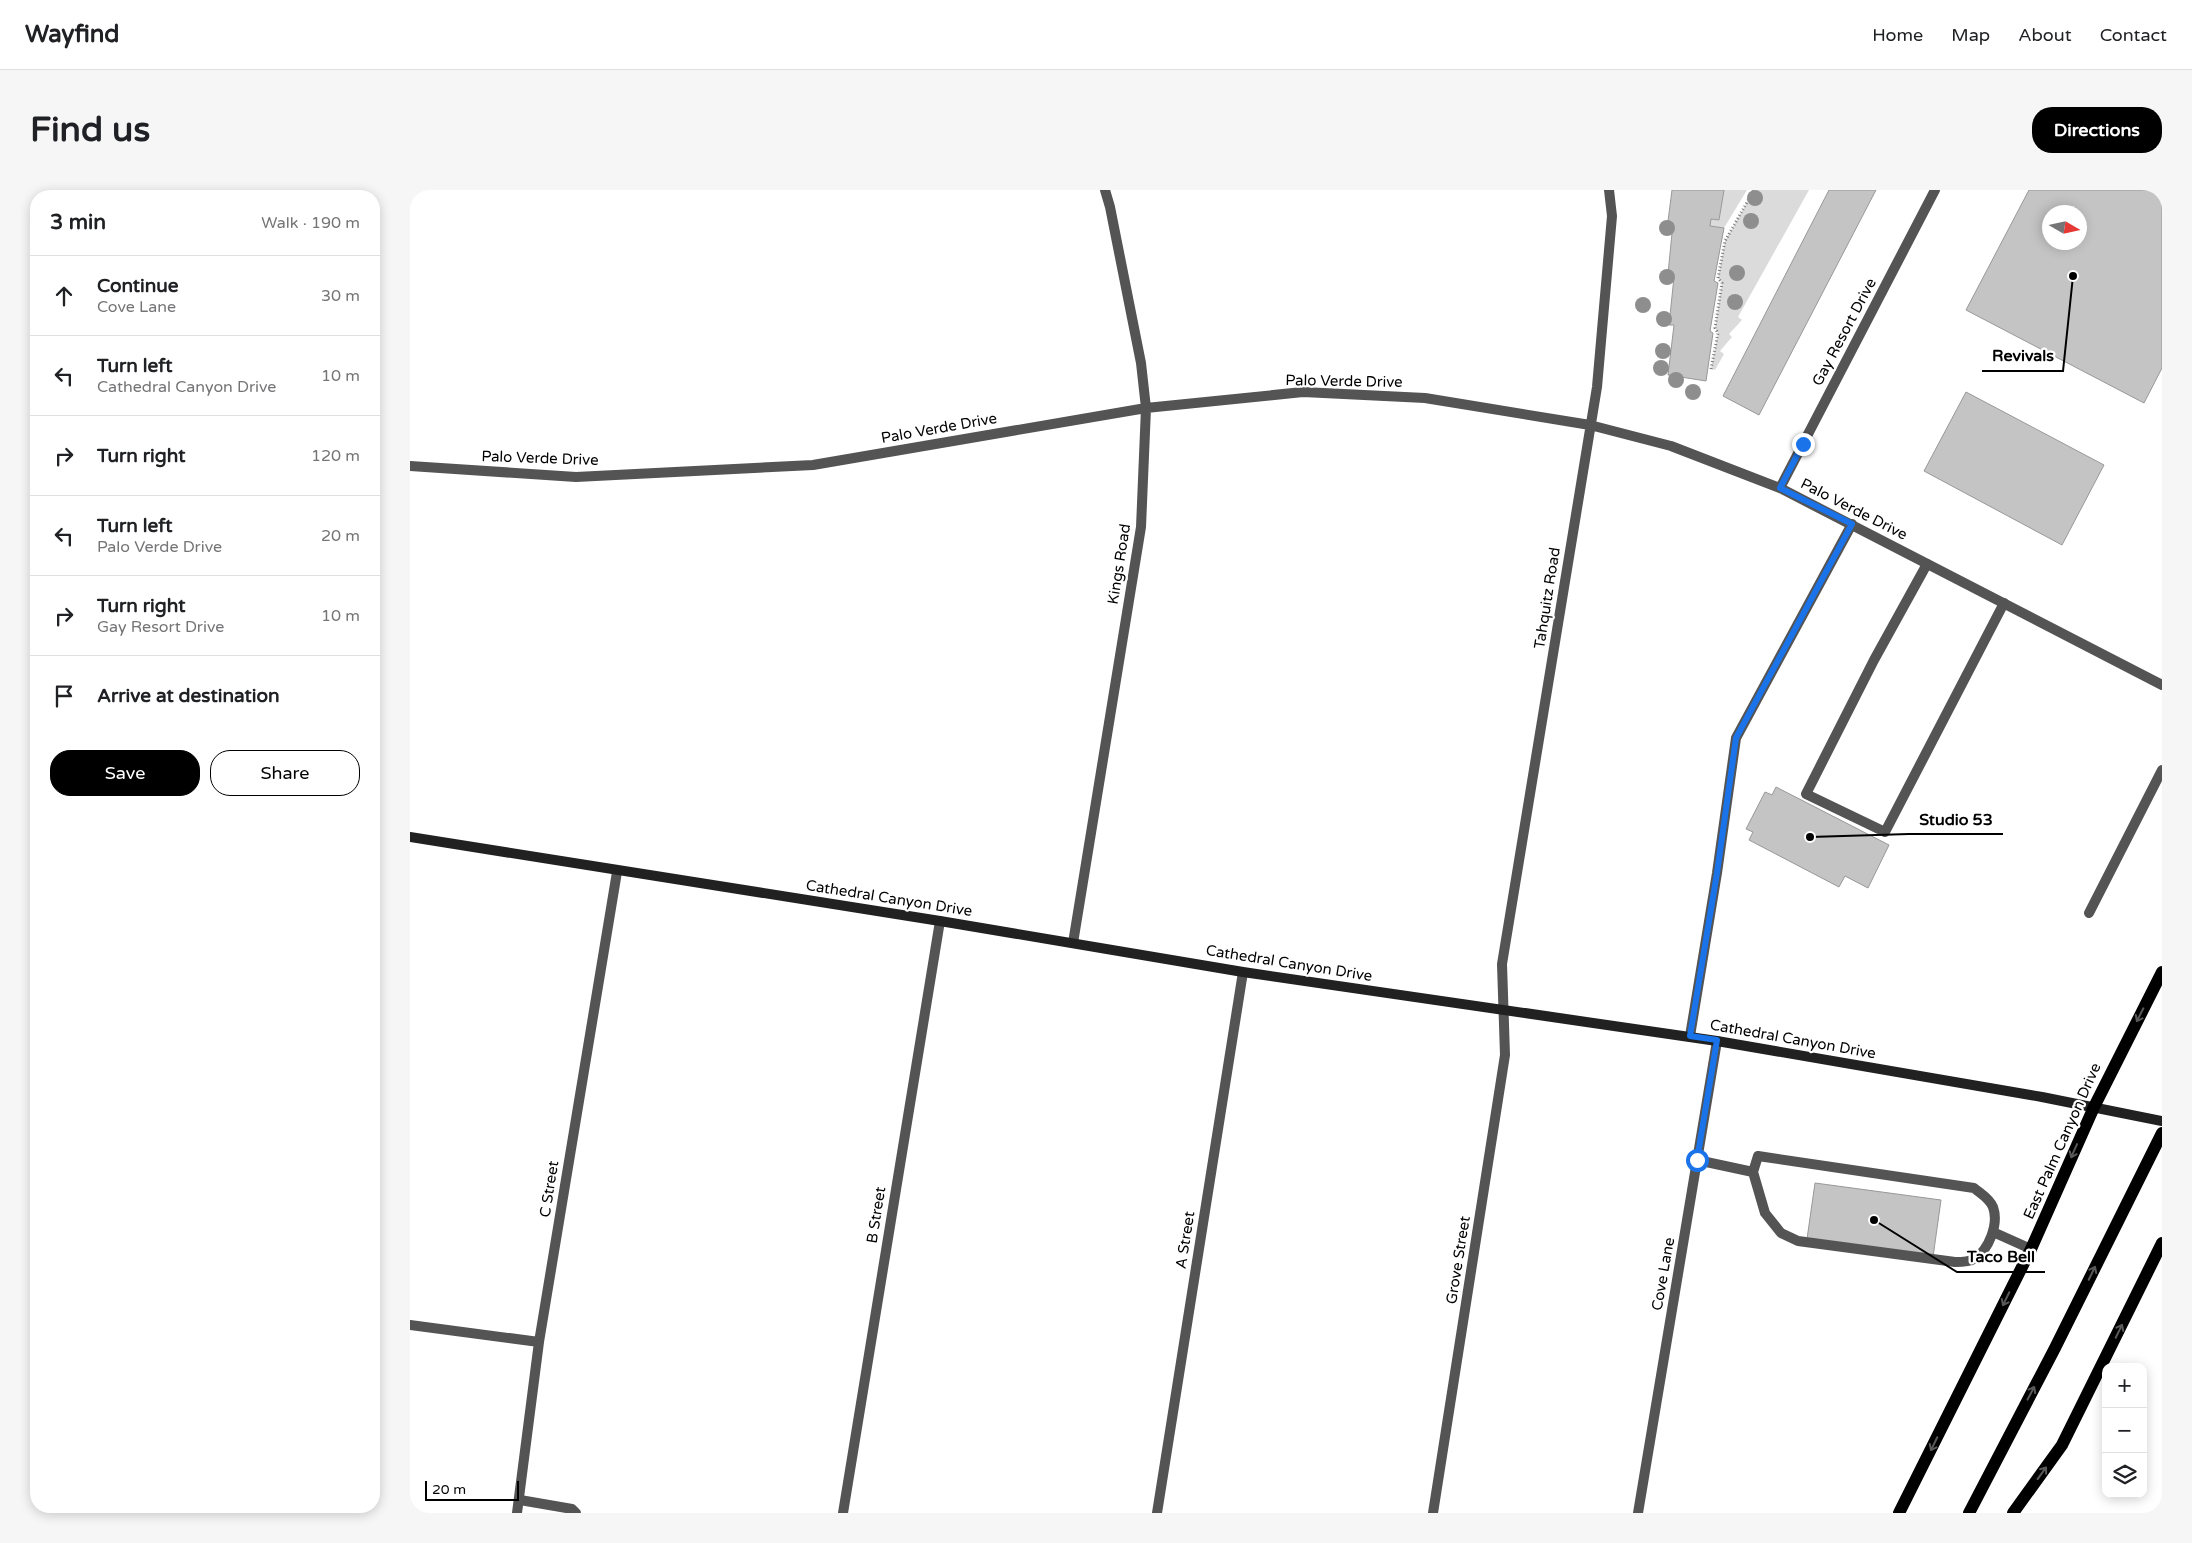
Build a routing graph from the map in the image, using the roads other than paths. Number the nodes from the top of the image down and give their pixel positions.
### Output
1 (1105, 190) edge
2 (1609, 190) edge
3 (1935, 190) edge
4 (1146, 408) junction
5 (1590, 425) junction
6 (410, 466) edge
7 (1780, 488) junction
8 (1852, 524) junction
9 (1927, 564) junction
10 (2004, 603) junction
11 (2162, 685) edge
12 (2162, 770) edge
13 (410, 837) edge
14 (617, 872) junction
15 (2089, 913) dead end
16 (940, 921) junction
17 (1073, 942) junction
18 (1243, 972) junction
19 (2162, 972) edge
20 (1504, 1010) junction
21 (1690, 1036) junction
22 (1717, 1040) junction
23 (2094, 1107) junction
24 (2162, 1121) edge
25 (2162, 1134) edge
26 (1697, 1160) junction
27 (1752, 1172) junction
28 (1993, 1232) junction
29 (2162, 1243) edge
30 (2031, 1249) junction
31 (410, 1325) edge
32 (539, 1342) junction
33 (520, 1500) junction
34 (517, 1513) edge
35 (576, 1513) edge
36 (843, 1513) edge
37 (1157, 1513) edge
38 (1433, 1513) edge
39 (1638, 1513) edge
40 (1899, 1513) edge
41 (1968, 1513) edge
42 (2013, 1513) edge

1 - 4 street, Kings Road
2 - 5 street, Tahquitz Road
3 - 7 street, Gay Resort Drive
4 - 5 street, Palo Verde Drive
4 - 6 street, Palo Verde Drive
4 - 17 street, Kings Road
5 - 7 street, Palo Verde Drive
5 - 20 street, Tahquitz Road
7 - 8 street, Palo Verde Drive
8 - 9 street, Palo Verde Drive
8 - 21 street
9 - 10 street, Palo Verde Drive
9 - 10 street
10 - 11 street, Palo Verde Drive
12 - 15 street
13 - 14 street, Cathedral Canyon Drive
14 - 16 street, Cathedral Canyon Drive
14 - 32 street, C Street
16 - 17 street, Cathedral Canyon Drive
16 - 36 street, B Street
17 - 18 street, Cathedral Canyon Drive
18 - 20 street, Cathedral Canyon Drive
18 - 37 street, A Street
19 -> 23 main road, East Palm Canyon Drive
20 - 21 street, Cathedral Canyon Drive
20 - 38 street, Grove Street
21 - 22 street, Cathedral Canyon Drive
22 - 23 street, Cathedral Canyon Drive
22 - 26 street, Cove Lane
23 - 24 street, Cathedral Canyon Drive
23 -> 30 main road, East Palm Canyon Drive
41 -> 25 main road
26 - 27 street
26 - 39 street, Cove Lane
27 - 28 street
27 - 28 street
28 - 30 street
42 -> 29 main road
30 -> 40 main road, East Palm Canyon Drive
31 - 32 street
32 - 33 street, C Street
33 - 34 street, C Street
33 - 35 street

